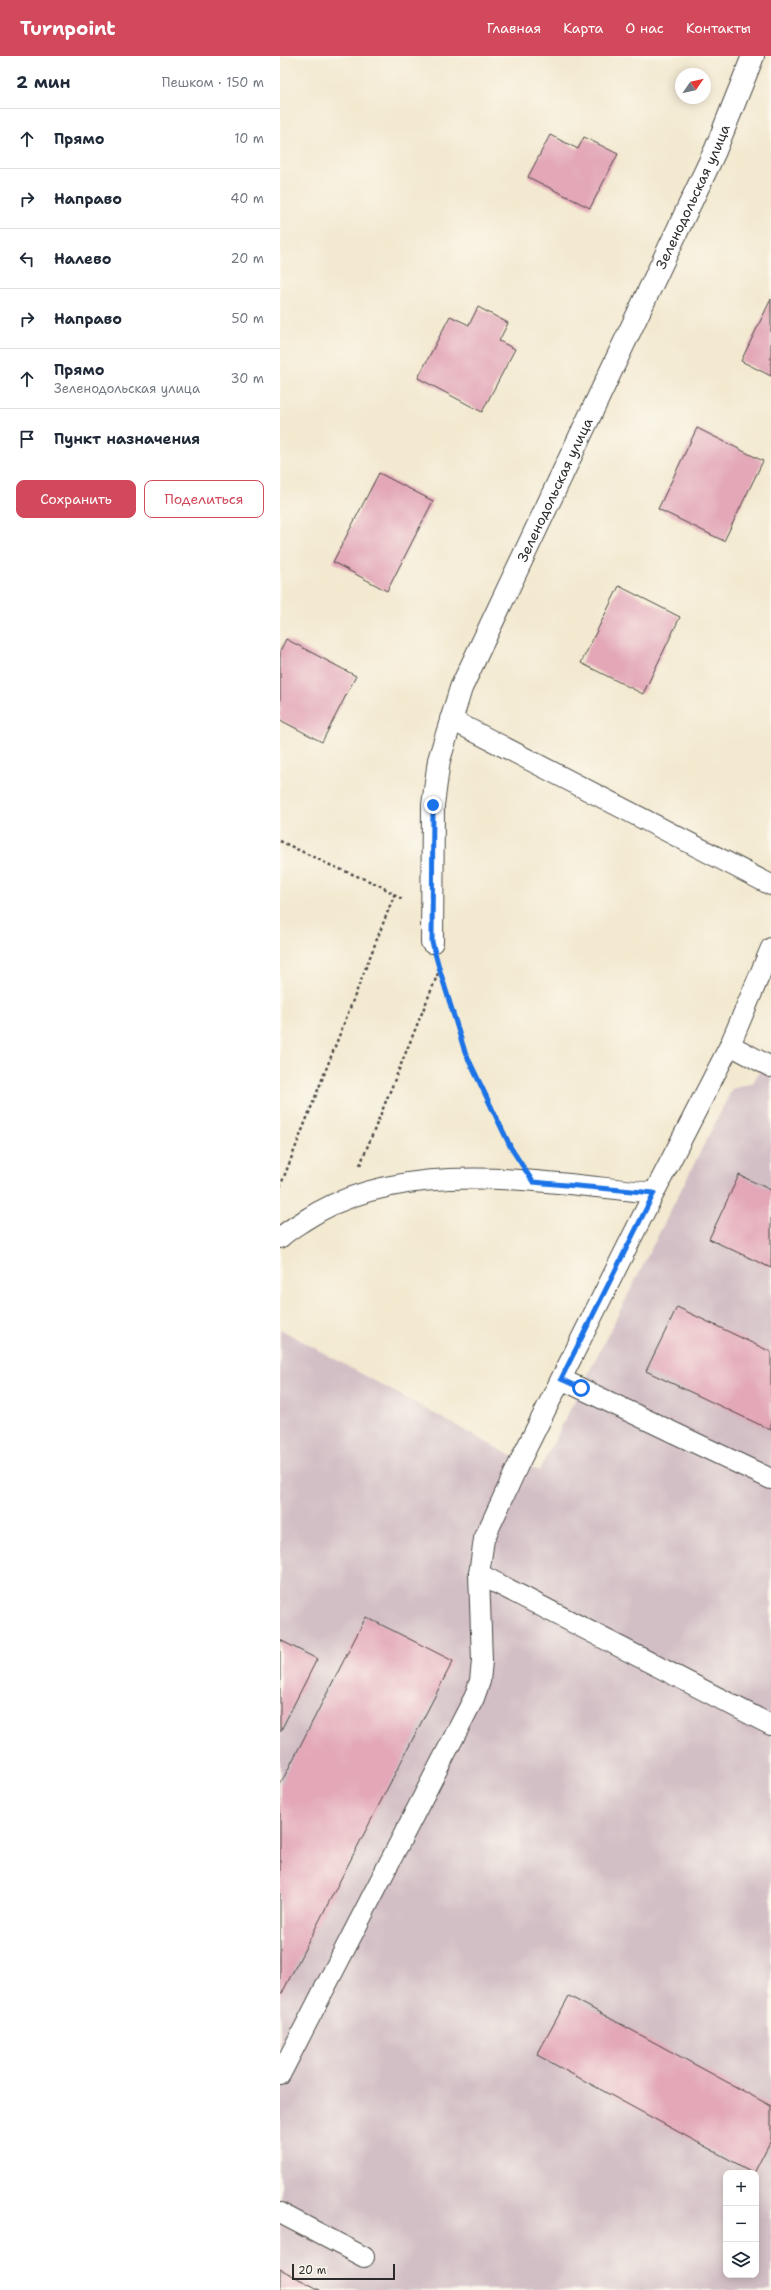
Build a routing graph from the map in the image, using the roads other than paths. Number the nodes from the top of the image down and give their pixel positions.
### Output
1 (752, 56) edge
2 (450, 719) junction
3 (771, 885) edge
4 (432, 942) road end
5 (771, 948) edge
6 (730, 1045) junction
7 (771, 1067) edge
8 (654, 1193) junction
9 (280, 1238) edge
10 (561, 1379) junction
11 (771, 1480) edge
12 (478, 1574) junction
13 (771, 1725) edge
14 (280, 2075) edge
15 (280, 2213) edge
16 (364, 2257) dead end

1 - 2 street, Зеленодольская улица
2 - 3 lane
2 - 4 street, Зеленодольская улица
5 - 6 lane
6 - 7 lane
6 - 8 lane
8 - 9 lane
8 - 10 lane
10 - 11 lane
10 - 12 lane
12 - 13 lane
12 - 14 lane
15 - 16 lane

